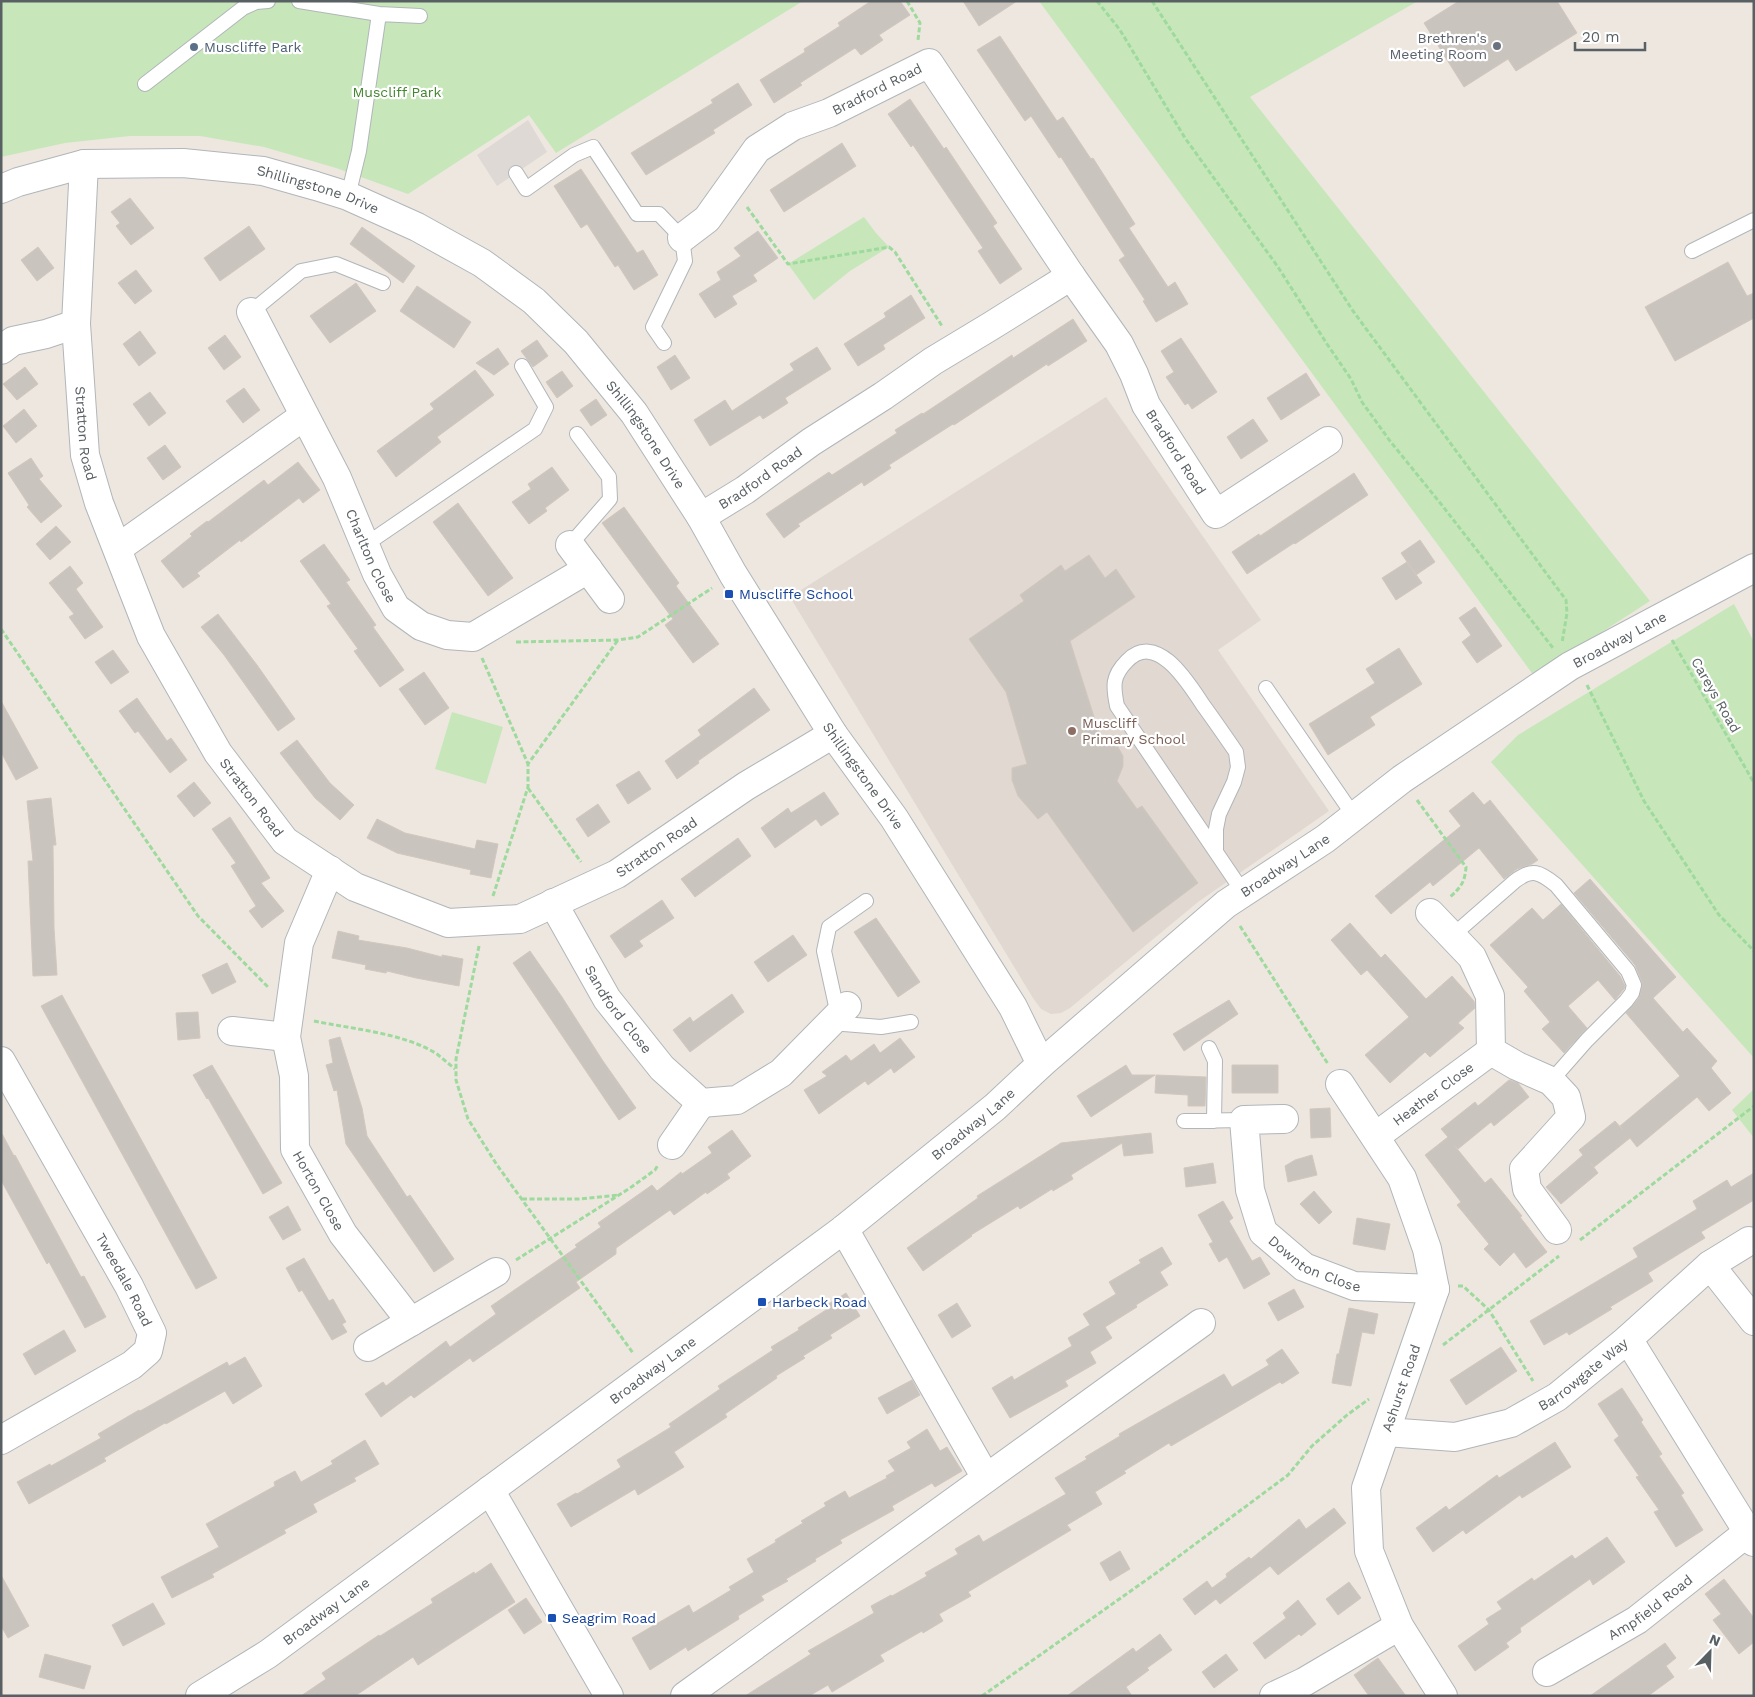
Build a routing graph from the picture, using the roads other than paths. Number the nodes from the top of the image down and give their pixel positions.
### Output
1 (268, 1) edge
2 (299, 1) edge
3 (379, 14) junction
4 (420, 16) dead end
5 (145, 84) dead end
6 (84, 164) junction
7 (516, 173) dead end
8 (1, 190) edge
9 (348, 196) junction
10 (1754, 220) edge
11 (682, 238) junction
12 (1692, 251) dead end
13 (1070, 276) junction
14 (383, 283) dead end
15 (251, 312) joint
16 (76, 324) junction
17 (664, 344) dead end
18 (1, 350) edge
19 (522, 366) dead end
20 (304, 416) junction
21 (577, 434) dead end
22 (1328, 441) dead end
23 (701, 517) junction
24 (365, 545) junction
25 (570, 545) joint
26 (118, 548) junction
27 (1754, 568) edge
28 (588, 569) junction
29 (610, 599) dead end
30 (1266, 688) dead end
31 (833, 734) junction
32 (1354, 816) junction
33 (1216, 851) junction
34 (330, 870) junction
35 (1235, 898) junction
36 (866, 901) dead end
37 (553, 903) junction
38 (1430, 913) road end
39 (1452, 936) junction
40 (838, 1015) junction
41 (912, 1022) dead end
42 (287, 1027) junction
43 (232, 1031) dead end
44 (1209, 1048) dead end
45 (1491, 1051) junction
46 (1, 1061) edge
47 (1041, 1064) junction
48 (1551, 1081) junction
49 (1340, 1084) road end
50 (700, 1103) junction
51 (1244, 1120) junction
52 (1284, 1120) dead end
53 (1184, 1121) dead end
54 (1214, 1121) junction
55 (1376, 1136) junction
56 (672, 1145) road end
57 (844, 1230) junction
58 (1749, 1241) dead end
59 (1566, 1242) road end
60 (1710, 1265) junction
61 (496, 1272) road end
62 (1435, 1286) junction
63 (1754, 1321) edge
64 (411, 1322) junction
65 (1201, 1323) dead end
66 (1628, 1339) junction
67 (368, 1347) dead end
68 (1386, 1432) junction
69 (1, 1440) edge
70 (986, 1478) junction
71 (490, 1490) junction
72 (1750, 1538) edge
73 (1399, 1626) junction
74 (1547, 1672) dead end
75 (1307, 1689) edge
76 (200, 1696) edge
77 (609, 1696) edge
78 (685, 1696) edge
79 (1274, 1696) edge
80 (1443, 1696) edge

1 - 5 lane
2 - 3 lane
3 - 4 lane
3 - 9 lane
6 - 8 street, Shillingstone Drive
6 - 9 street, Shillingstone Drive
6 - 16 street, Stratton Road
7 - 11 lane
9 - 23 street, Shillingstone Drive
10 - 12 lane
11 - 13 street, Bradford Road
11 - 17 lane
13 - 22 street, Bradford Road
13 - 23 street, Bradford Road
14 - 15 lane
15 - 20 street, Charlton Close
16 - 18 street
16 - 26 street, Stratton Road
19 - 24 lane
20 - 24 street, Charlton Close
20 - 26 street
21 - 25 lane
23 - 31 street, Shillingstone Drive
24 - 28 street, Charlton Close
25 - 28 street
26 - 34 street, Stratton Road
27 - 32 street, Broadway Lane
28 - 29 street
30 - 32 lane
31 - 37 street, Stratton Road
31 - 47 street, Shillingstone Drive
32 - 35 street, Broadway Lane
33 - 33 lane
33 - 35 lane
34 - 37 street, Stratton Road
34 - 42 street, Horton Close
35 - 47 street, Broadway Lane
36 - 40 lane
37 - 50 street, Sandford Close
38 - 39 street
39 - 45 street
39 - 48 lane
40 - 41 lane
40 - 50 street
42 - 43 street
42 - 64 street, Horton Close
44 - 54 lane
45 - 48 street
45 - 55 street, Heather Close
46 - 69 street, Tweedale Road
47 - 57 street, Broadway Lane
48 - 59 street
49 - 55 street
50 - 56 street
51 - 52 street
51 - 54 lane
51 - 62 street, Downton Close
53 - 54 lane
55 - 62 street
57 - 70 street
57 - 71 street, Broadway Lane
58 - 60 street, Barrowgate Way
60 - 63 street
60 - 66 street, Barrowgate Way
61 - 64 street
62 - 68 street, Ashurst Road
64 - 67 street
65 - 70 street
66 - 68 street, Barrowgate Way
66 - 72 street, Ampfield Road
68 - 73 street, Ashurst Road
70 - 78 street
71 - 76 street, Broadway Lane
71 - 77 street
72 - 74 street, Ampfield Road
73 - 75 street
73 - 80 street, Ashurst Road
75 - 79 street

